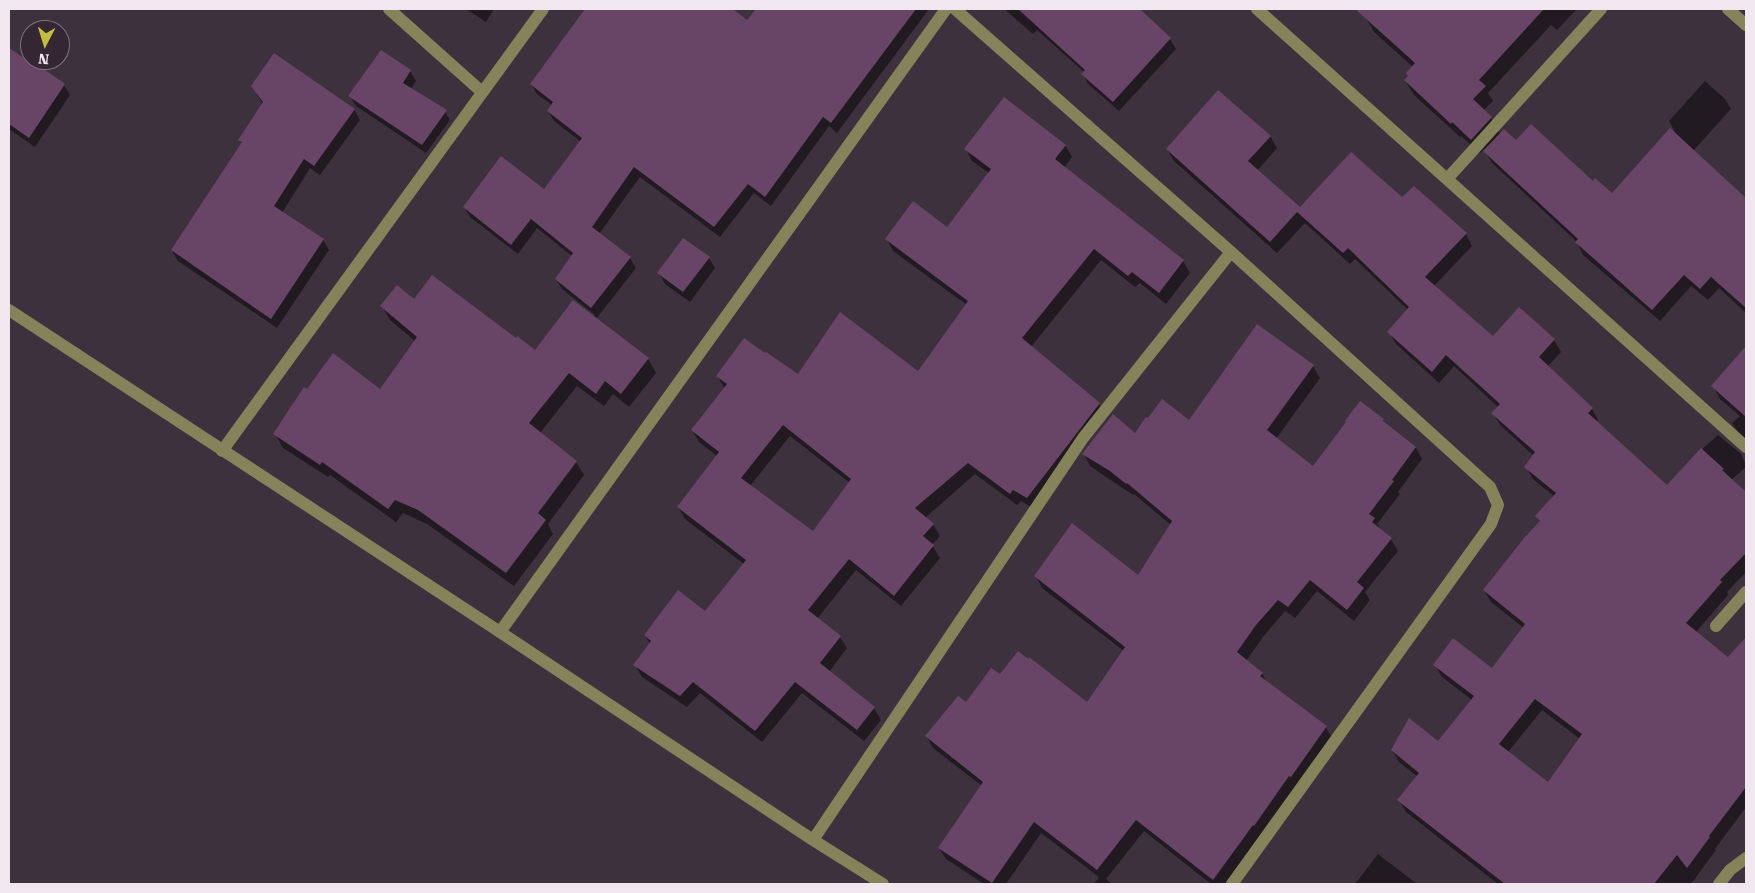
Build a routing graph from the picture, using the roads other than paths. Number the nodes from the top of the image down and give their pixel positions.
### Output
1 (389, 9) edge
2 (543, 9) edge
3 (946, 9) edge
4 (955, 9) edge
5 (1257, 9) edge
6 (1601, 9) edge
7 (1728, 9) edge
8 (1746, 25) edge
9 (482, 92) junction
10 (1447, 179) junction
11 (1231, 252) junction
12 (9, 310) edge
13 (1746, 447) edge
14 (222, 450) junction
15 (1746, 592) edge
16 (1716, 626) dead end
17 (500, 632) junction
18 (813, 840) junction
19 (1746, 858) edge
20 (883, 884) edge
21 (1232, 884) edge
22 (1719, 884) edge

1 - 9 street
2 - 9 street
3 - 17 street
4 - 11 street
5 - 10 street
6 - 10 street
7 - 8 street
9 - 14 street
10 - 13 street
11 - 18 street
11 - 21 street
12 - 14 street
14 - 17 street
15 - 16 street
17 - 18 street
18 - 20 street
19 - 22 street

